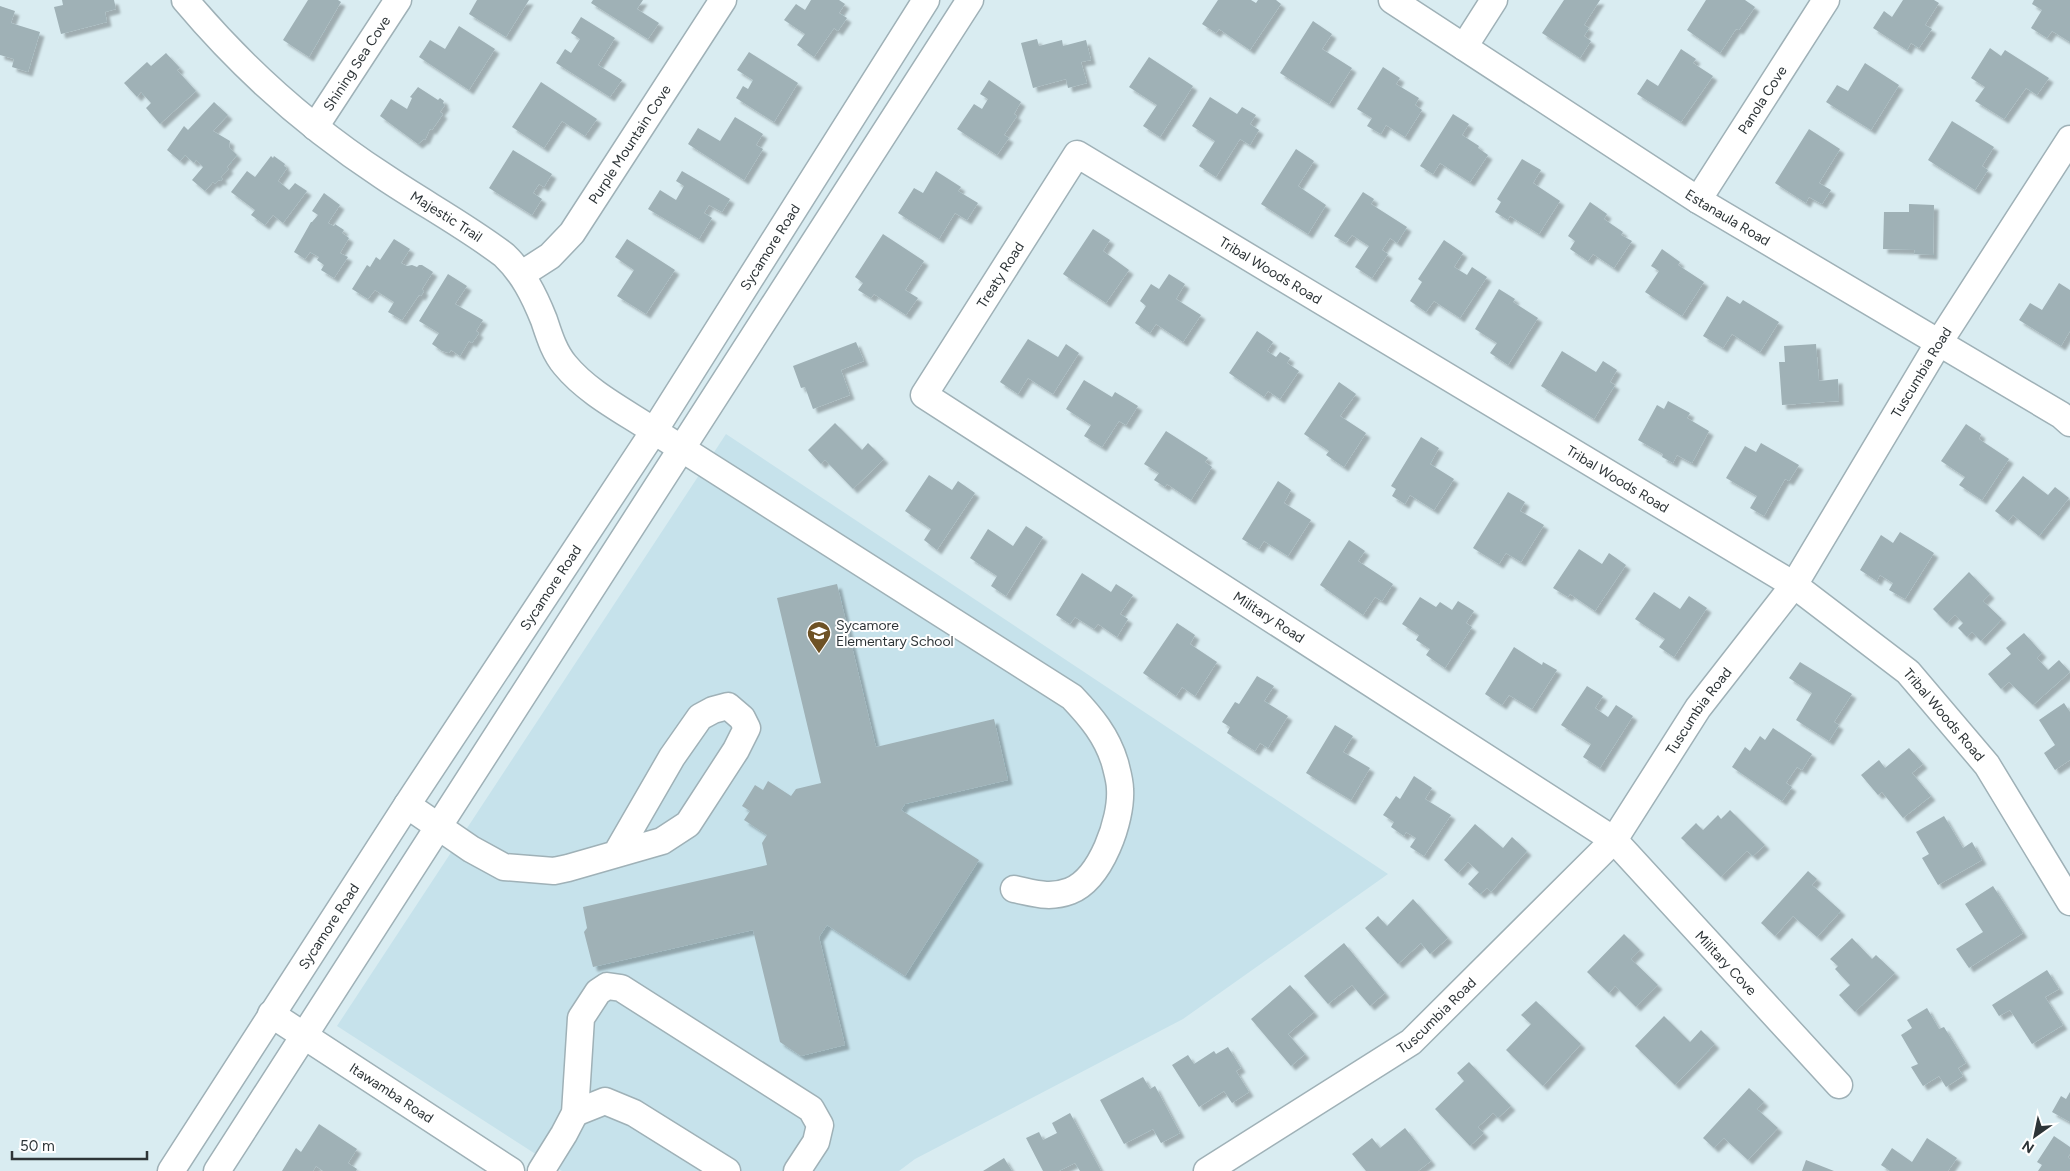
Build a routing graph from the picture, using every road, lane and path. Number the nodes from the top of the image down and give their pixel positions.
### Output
1 (185, 0) edge
2 (398, 0) edge
3 (723, 0) edge
4 (926, 0) edge
5 (970, 0) edge
6 (1392, 0) edge
7 (1494, 0) edge
8 (1826, 0) edge
9 (1464, 47) junction
10 (315, 127) junction
11 (2070, 139) edge
12 (1077, 154) joint
13 (1698, 200) junction
14 (522, 274) junction
15 (1938, 344) junction
16 (924, 395) joint
17 (2070, 423) edge
18 (654, 431) junction
19 (682, 448) junction
20 (1794, 585) junction
21 (406, 805) junction
22 (440, 826) junction
23 (1614, 840) junction
24 (616, 854) junction
25 (1014, 889) dead end
26 (2070, 902) edge
27 (271, 1014) junction
28 (303, 1036) junction
29 (1839, 1085) dead end
30 (575, 1112) junction
31 (171, 1171) edge
32 (217, 1171) edge
33 (511, 1171) edge
34 (541, 1171) edge
35 (727, 1171) edge
36 (797, 1171) edge
37 (1207, 1171) edge

1 - 10 street, Majestic Trail
2 - 10 street, Shining Sea Cove
3 - 14 street, Purple Mountain Cove
4 - 18 street, Sycamore Road
5 - 19 street
6 - 9 street, Estanaula Road
7 - 9 street
8 - 13 street, Panola Cove
9 - 13 street, Estanaula Road
10 - 14 street, Majestic Trail
11 - 15 street, Tuscumbia Road
12 - 16 street, Treaty Road
12 - 20 street, Tribal Woods Road
13 - 15 street, Estanaula Road
14 - 18 street, Majestic Trail
15 - 17 street, Estanaula Road
15 - 20 street, Tuscumbia Road
16 - 23 street, Military Road
18 - 19 street, Majestic Trail
18 - 21 street, Sycamore Road
19 - 22 street
19 - 25 street, Majestic Trail
20 - 23 street, Tuscumbia Road
20 - 26 street, Tribal Woods Road
21 - 22 street
21 - 27 street, Sycamore Road
22 - 24 street
22 - 28 street
23 - 29 street, Military Cove
23 - 37 street, Tuscumbia Road
24 - 24 street
27 - 28 street, Itawamba Road
27 - 31 street, Sycamore Road
28 - 32 street
28 - 33 street, Itawamba Road
30 - 34 street
30 - 35 street
30 - 36 street

